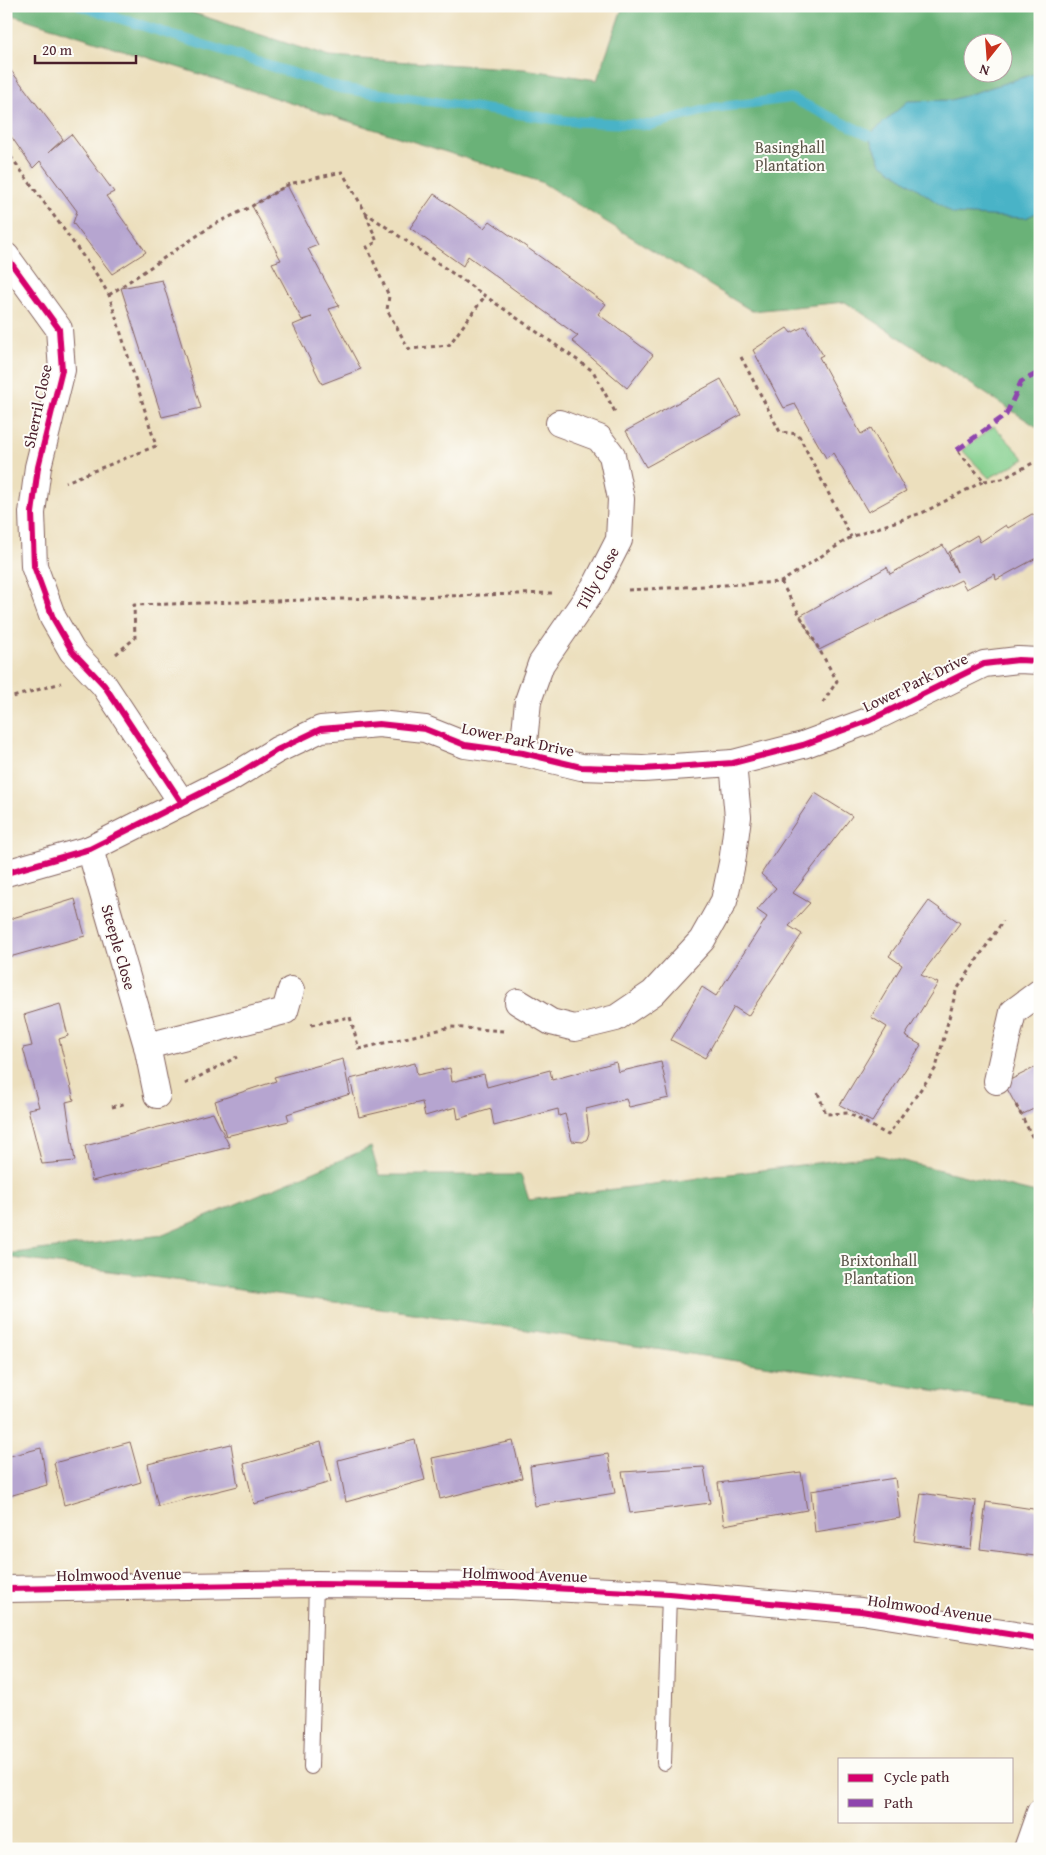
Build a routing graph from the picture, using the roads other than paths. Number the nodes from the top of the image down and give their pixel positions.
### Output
1 (6, 256) edge
2 (559, 423) dead end
3 (1040, 661) edge
4 (523, 753) junction
5 (733, 763) junction
6 (182, 803) junction
7 (90, 849) junction
8 (6, 873) edge
9 (1040, 992) edge
10 (288, 1001) road end
11 (518, 1002) dead end
12 (147, 1046) junction
13 (998, 1076) road end
14 (157, 1095) road end
15 (316, 1584) junction
16 (6, 1589) edge
17 (669, 1594) junction
18 (1040, 1639) edge
19 (664, 1763) dead end
20 (310, 1767) dead end
21 (1040, 1812) edge
22 (1027, 1849) edge

1 - 6 street, Sherril Close
2 - 4 street, Tilly Close
3 - 5 street, Lower Park Drive
4 - 5 street, Lower Park Drive
4 - 6 street, Lower Park Drive
5 - 11 street
6 - 7 street, Lower Park Drive
7 - 8 street, Lower Park Drive
7 - 12 street, Steeple Close
9 - 13 street
10 - 12 street
12 - 14 street, Steeple Close
15 - 16 street, Holmwood Avenue
15 - 17 street, Holmwood Avenue
15 - 20 lane
17 - 18 street, Holmwood Avenue
17 - 19 lane
21 - 22 street

